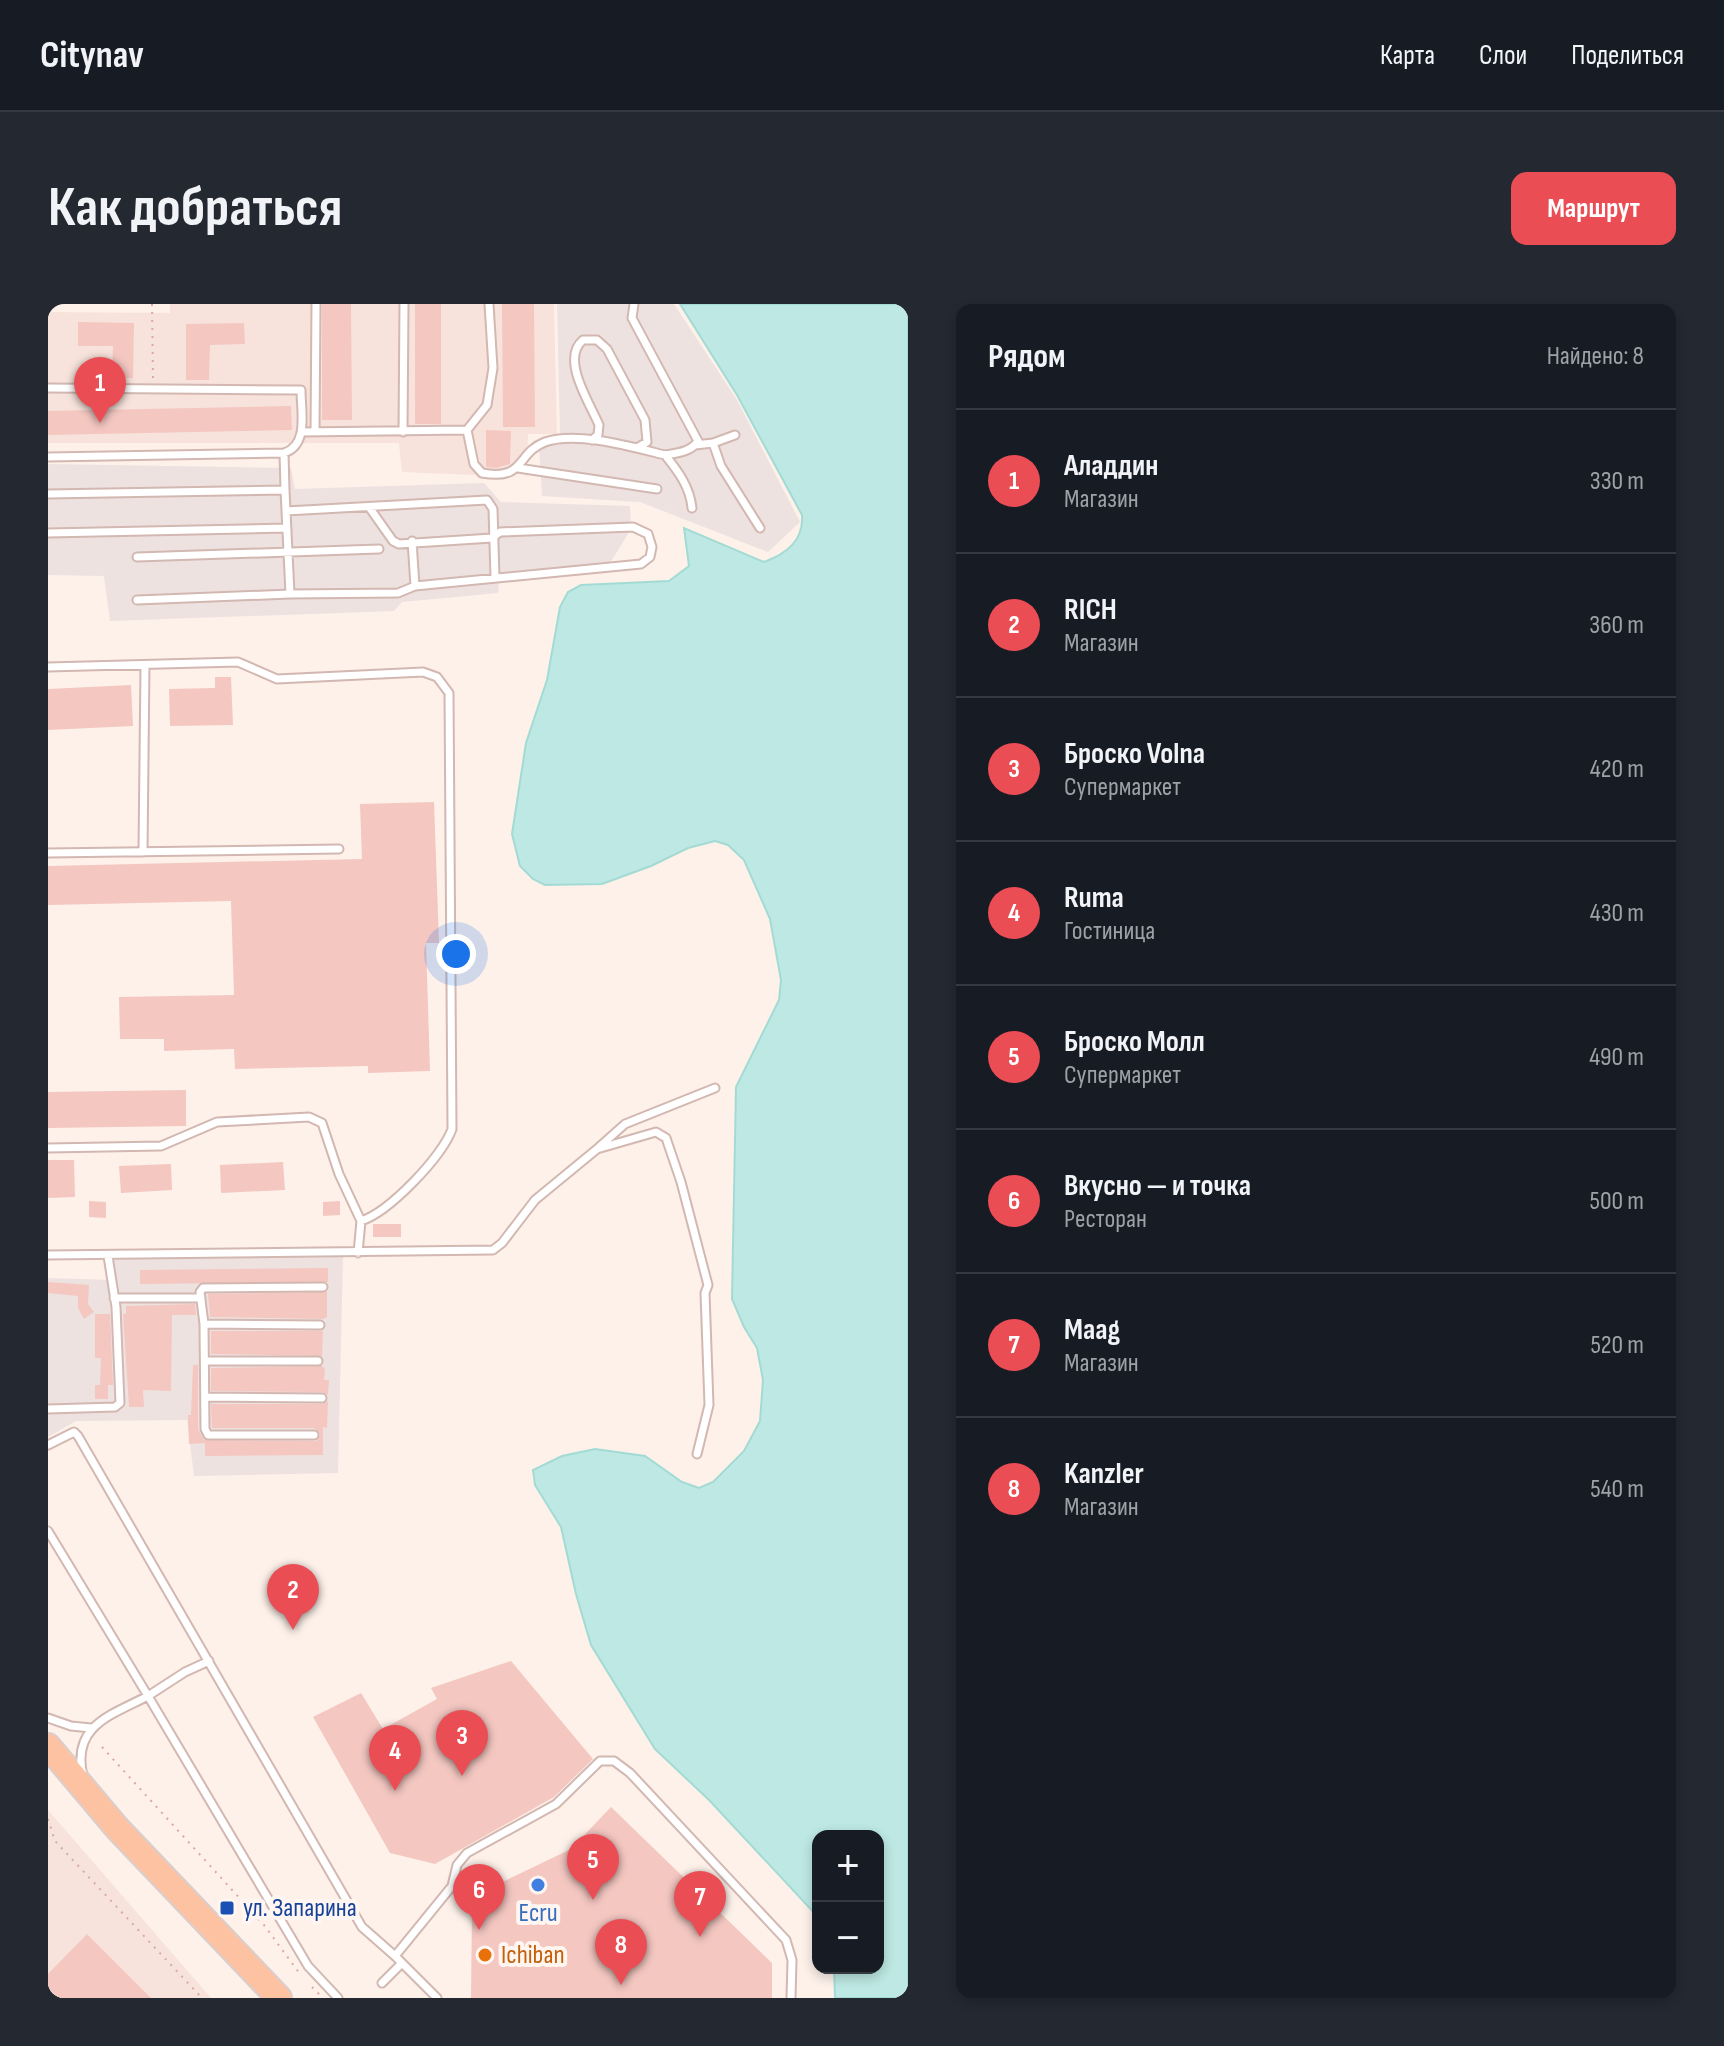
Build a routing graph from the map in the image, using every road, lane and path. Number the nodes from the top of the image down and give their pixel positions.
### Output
1 (152, 304) edge
2 (316, 304) edge
3 (404, 304) edge
4 (489, 304) edge
5 (634, 304) edge
6 (48, 388) edge
7 (153, 389) junction
8 (467, 430) junction
9 (301, 432) junction
10 (315, 432) junction
11 (403, 432) junction
12 (735, 435) dead end
13 (592, 440) junction
14 (713, 443) junction
15 (695, 445) junction
16 (635, 449) junction
17 (284, 453) junction
18 (665, 455) junction
19 (48, 457) edge
20 (518, 468) junction
21 (657, 489) dead end
22 (285, 490) junction
23 (48, 494) edge
24 (369, 507) junction
25 (692, 508) dead end
26 (286, 511) junction
27 (287, 528) junction
28 (760, 528) dead end
29 (48, 533) edge
30 (492, 538) junction
31 (412, 541) junction
32 (379, 549) dead end
33 (287, 554) junction
34 (137, 557) dead end
35 (495, 578) junction
36 (415, 586) junction
37 (290, 594) junction
38 (137, 600) dead end
39 (145, 665) junction
40 (48, 667) edge
41 (339, 849) dead end
42 (143, 852) junction
43 (48, 853) edge
44 (715, 1088) dead end
45 (48, 1148) edge
46 (597, 1149) junction
47 (361, 1221) junction
48 (358, 1253) junction
49 (48, 1255) edge
50 (108, 1256) junction
51 (323, 1287) dead end
52 (114, 1298) junction
53 (201, 1298) junction
54 (204, 1324) junction
55 (320, 1325) dead end
56 (205, 1361) junction
57 (318, 1361) dead end
58 (206, 1397) junction
59 (322, 1398) dead end
60 (48, 1409) edge
61 (314, 1435) dead end
62 (48, 1445) edge
63 (697, 1454) dead end
64 (48, 1531) edge
65 (209, 1661) junction
66 (148, 1696) junction
67 (48, 1718) edge
68 (91, 1728) junction
69 (102, 1747) dead end
70 (50, 1752) edge
71 (93, 1800) junction
72 (48, 1819) edge
73 (395, 1956) junction
74 (402, 1963) junction
75 (301, 1975) dead end
76 (382, 1983) dead end
77 (312, 1986) dead end
78 (202, 1998) edge
79 (279, 1998) edge
80 (323, 1998) edge
81 (338, 1998) edge
82 (437, 1998) edge
83 (791, 1998) edge

1 - 7 path
2 - 10 lane
3 - 11 lane
4 - 8 lane
5 - 15 lane
6 - 7 lane
7 - 9 lane
8 - 11 lane
8 - 20 lane
9 - 10 lane
9 - 17 lane
10 - 11 lane
12 - 14 lane
13 - 16 lane
13 - 16 lane
13 - 20 lane
14 - 15 lane
14 - 28 lane
15 - 18 lane
16 - 18 lane
17 - 19 lane
17 - 22 lane
18 - 25 lane
20 - 21 lane
22 - 23 lane
22 - 26 lane
24 - 26 lane
24 - 30 lane
24 - 31 lane
26 - 27 lane
27 - 29 lane
27 - 33 lane
30 - 31 lane
30 - 35 lane
30 - 35 lane
31 - 36 lane
32 - 33 lane
33 - 34 lane
33 - 37 lane
35 - 36 lane
36 - 37 lane
37 - 38 lane
39 - 40 lane
39 - 42 lane
39 - 47 lane
41 - 42 lane
42 - 43 lane
44 - 46 lane
45 - 47 lane
46 - 48 lane
46 - 63 lane
47 - 48 lane
48 - 50 lane
49 - 50 lane
50 - 52 lane
51 - 53 lane
52 - 53 lane
52 - 60 lane
53 - 54 lane
54 - 55 lane
54 - 56 lane
56 - 57 lane
56 - 58 lane
58 - 59 lane
58 - 61 lane
62 - 65 lane
64 - 66 lane
65 - 66 lane
65 - 73 lane
66 - 68 lane
66 - 81 lane
67 - 68 lane
68 - 71 lane
69 - 75 path
70 - 71 main road
71 - 79 main road
72 - 78 path
73 - 74 lane
73 - 83 lane
74 - 76 lane
74 - 82 lane
77 - 80 path

